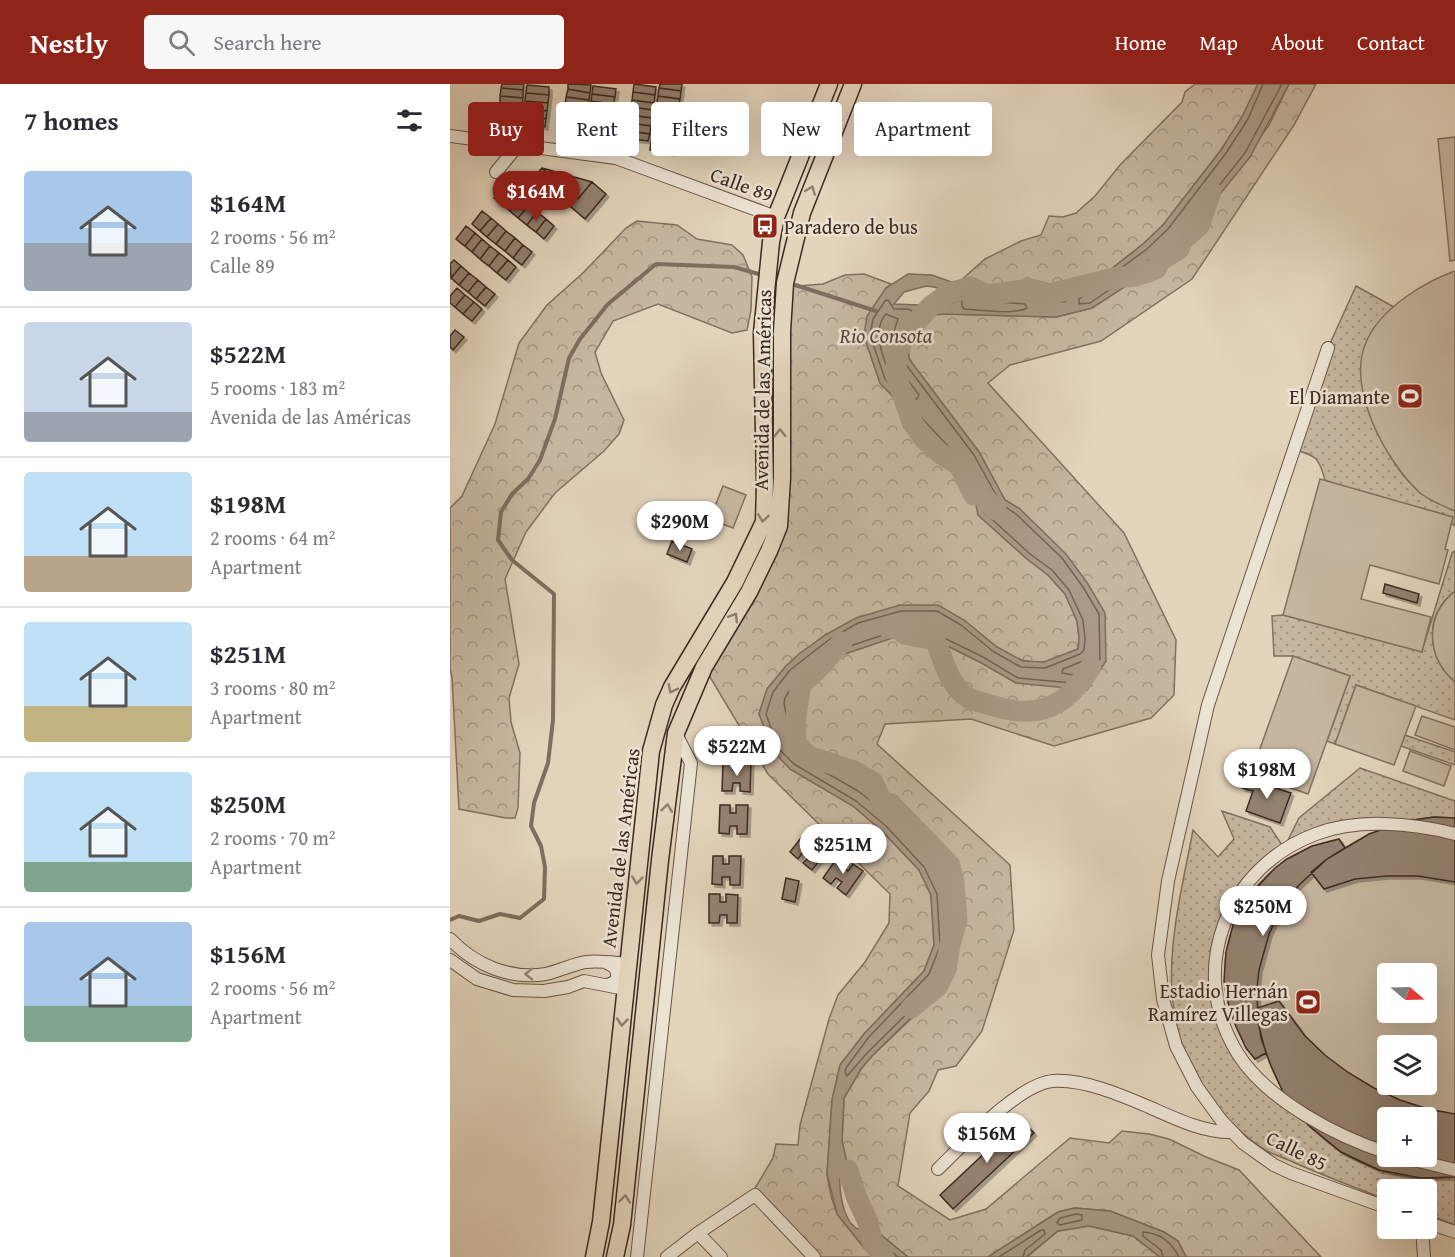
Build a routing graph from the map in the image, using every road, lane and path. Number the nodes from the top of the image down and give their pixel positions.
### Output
1 (829, 84) edge
2 (853, 84) edge
3 (450, 136) edge
4 (468, 138) edge
5 (544, 148) edge
6 (509, 156) edge
7 (496, 172) dead end
8 (776, 217) junction
9 (1328, 348) dead end
10 (676, 733) junction
11 (1455, 834) edge
12 (450, 939) edge
13 (669, 956) junction
14 (450, 960) edge
15 (607, 963) junction
16 (628, 964) junction
17 (630, 981) junction
18 (1232, 1132) junction
19 (1377, 1149) edge
20 (1437, 1166) edge
21 (938, 1169) dead end
22 (1455, 1170) edge
23 (1377, 1204) edge
24 (1437, 1226) edge
25 (698, 1233) junction
26 (1455, 1233) edge
27 (1423, 1239) edge
28 (594, 1257) edge
29 (615, 1257) edge
30 (637, 1257) edge
31 (667, 1257) edge
32 (721, 1257) edge
33 (814, 1257) edge
34 (1424, 1257) edge

1 - 8 main road, Avenida de las Américas
10 -> 2 main road, Avenida de las Américas
3 - 4 street, Calle 89
5 - 8 street, Calle 89
6 - 7 street
8 -> 16 main road, Avenida de las Américas
9 - 18 street, Calle 85
10 - 13 street
17 -> 10 main road, Avenida de las Américas
11 - 19 street
15 -> 12 street
13 - 17 street
13 - 30 street
14 - 17 street
15 - 16 street
15 - 17 street
16 - 17 main road
17 -> 28 main road, Avenida de las Américas
29 -> 17 main road, Avenida de las Américas
18 - 21 street
18 - 23 street, Calle 85
20 - 22 street
24 - 26 street
25 - 31 street
25 - 32 street
25 - 33 street
27 - 34 street

